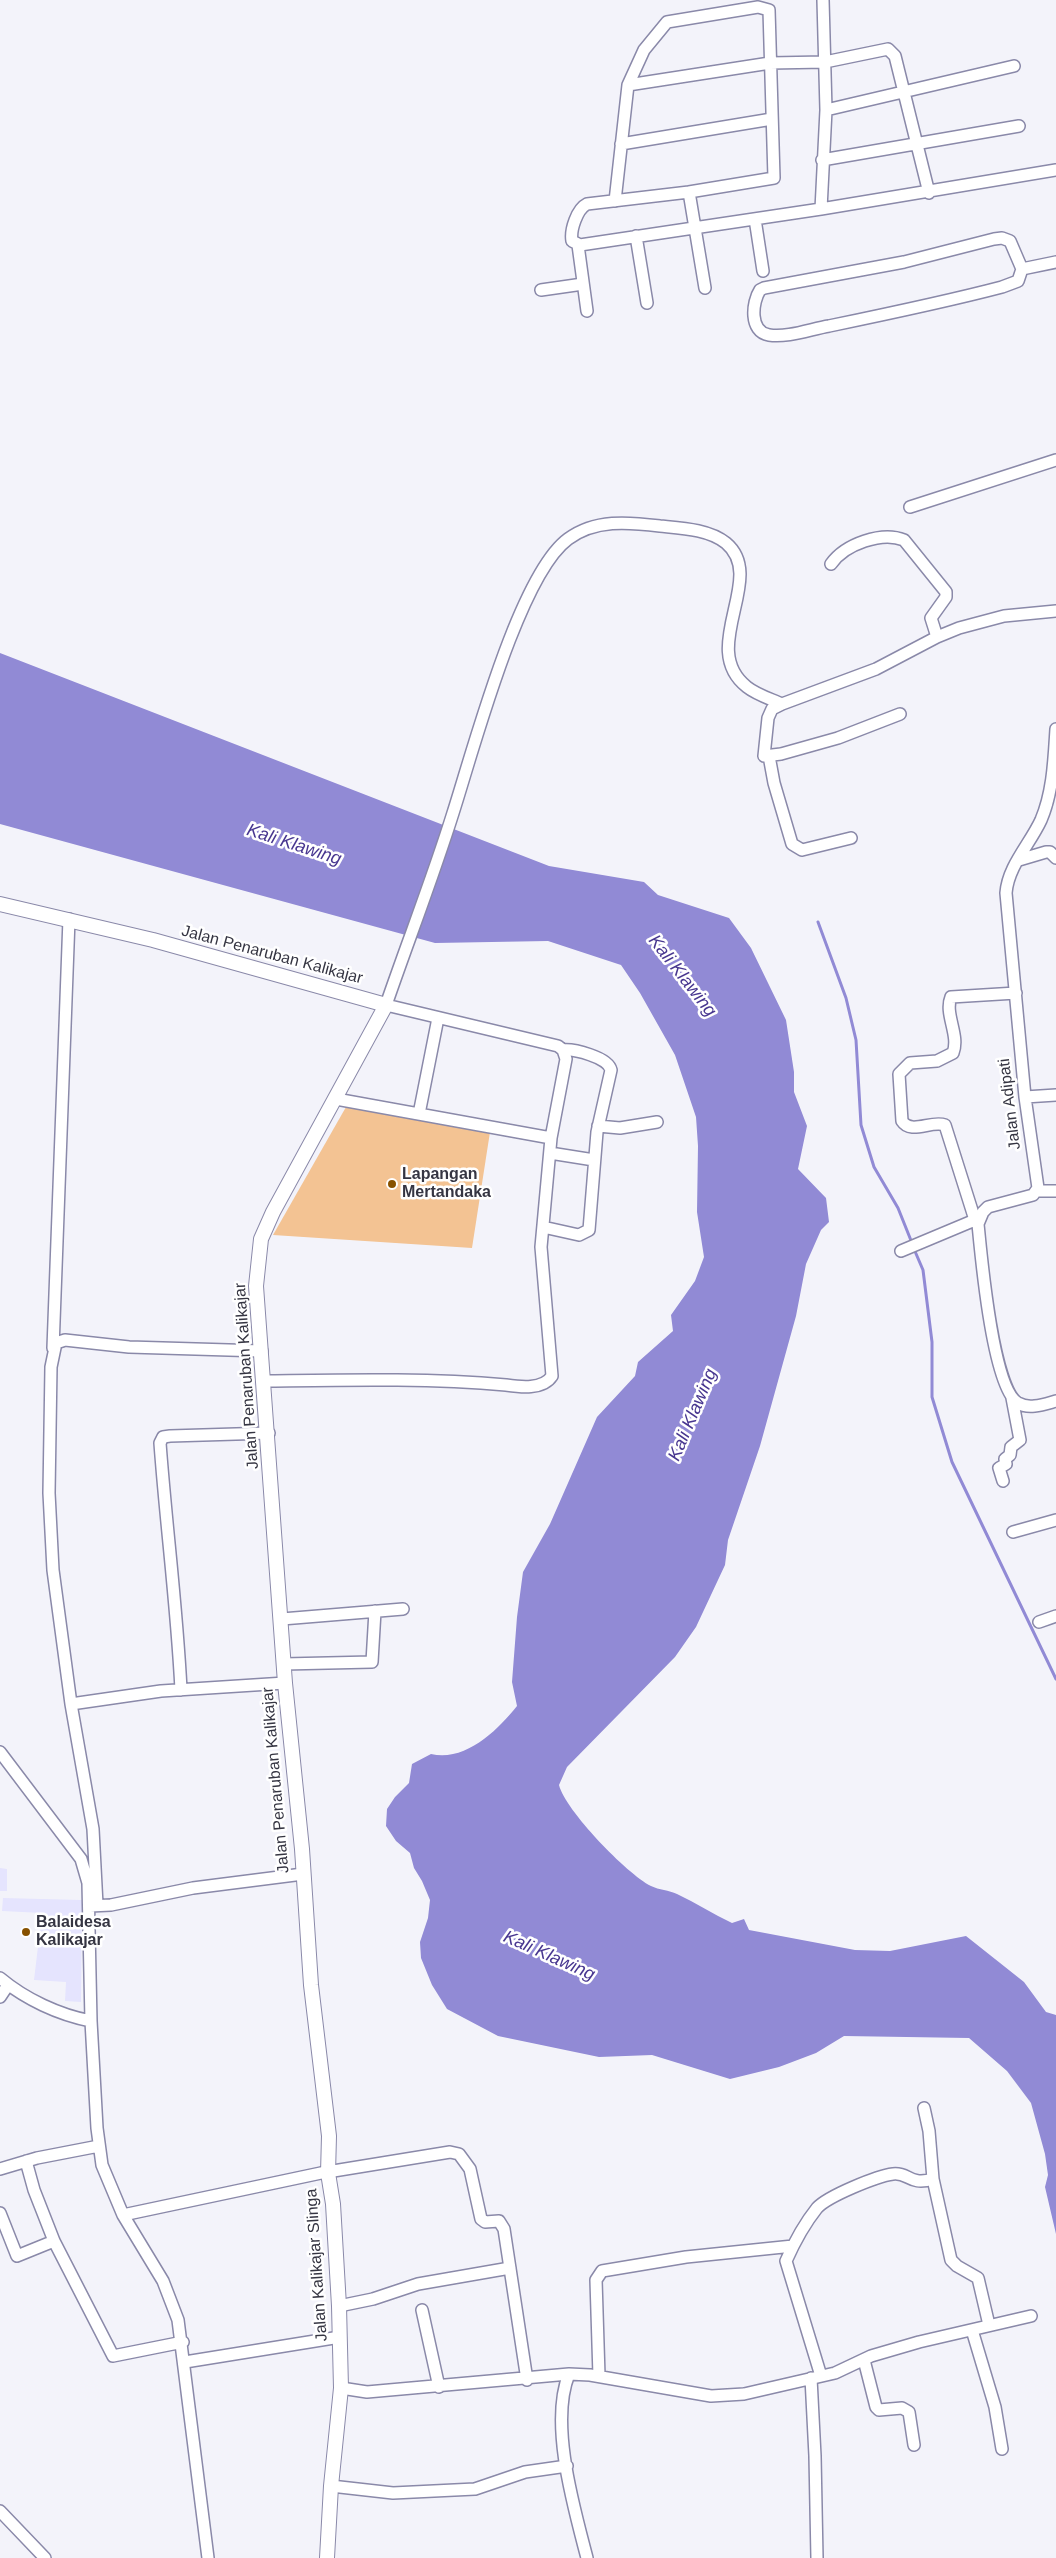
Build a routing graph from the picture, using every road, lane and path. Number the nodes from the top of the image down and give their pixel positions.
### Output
1 (823, 0) edge
2 (825, 62) junction
3 (770, 63) junction
4 (1014, 66) dead end
5 (628, 85) junction
6 (904, 93) junction
7 (826, 110) junction
8 (772, 119) junction
9 (1019, 126) dead end
10 (621, 144) junction
11 (918, 144) junction
12 (822, 160) junction
13 (1056, 170) edge
14 (689, 192) junction
15 (930, 193) junction
16 (615, 201) junction
17 (821, 209) junction
18 (754, 219) junction
19 (696, 227) junction
20 (636, 236) junction
21 (578, 244) junction
22 (1056, 262) edge
23 (1022, 269) junction
24 (762, 271) dead end
25 (583, 284) junction
26 (705, 288) dead end
27 (541, 290) dead end
28 (647, 303) dead end
29 (587, 311) dead end
30 (1056, 460) edge
31 (910, 507) dead end
32 (831, 564) dead end
33 (1056, 611) edge
34 (937, 637) junction
35 (782, 704) junction
36 (900, 714) dead end
37 (1056, 729) edge
38 (1055, 738) edge
39 (769, 756) junction
40 (851, 838) dead end
41 (1056, 858) edge
42 (1019, 860) junction
43 (0, 904) edge
44 (69, 919) junction
45 (1016, 993) junction
46 (386, 1005) junction
47 (438, 1018) junction
48 (563, 1050) junction
49 (1056, 1095) edge
50 (1024, 1097) junction
51 (336, 1099) junction
52 (419, 1114) junction
53 (657, 1122) dead end
54 (598, 1126) junction
55 (551, 1138) junction
56 (550, 1153) junction
57 (594, 1160) junction
58 (1038, 1191) junction
59 (1056, 1191) edge
60 (977, 1222) junction
61 (542, 1227) junction
62 (901, 1251) dead end
63 (53, 1348) junction
64 (262, 1352) junction
65 (265, 1381) junction
66 (1012, 1398) junction
67 (1056, 1401) edge
68 (268, 1433) junction
69 (1003, 1481) dead end
70 (1056, 1520) edge
71 (1013, 1532) dead end
72 (403, 1608) dead end
73 (375, 1611) junction
74 (1056, 1616) edge
75 (282, 1619) junction
76 (1039, 1622) dead end
77 (284, 1664) junction
78 (285, 1684) junction
79 (182, 1690) junction
80 (72, 1704) junction
81 (0, 1752) edge
82 (302, 1874) junction
83 (92, 1906) junction
84 (4, 1982) edge
85 (0, 1997) edge
86 (91, 2021) junction
87 (924, 2108) dead end
88 (99, 2146) junction
89 (26, 2162) junction
90 (0, 2169) edge
91 (328, 2173) junction
92 (933, 2179) junction
93 (0, 2213) edge
94 (125, 2215) junction
95 (54, 2241) junction
96 (793, 2246) junction
97 (510, 2268) junction
98 (339, 2306) junction
99 (422, 2310) dead end
100 (1031, 2316) dead end
101 (989, 2326) junction
102 (972, 2330) junction
103 (340, 2337) junction
104 (182, 2342) junction
105 (864, 2360) junction
106 (185, 2362) junction
107 (569, 2374) junction
108 (599, 2376) junction
109 (816, 2377) junction
110 (527, 2380) junction
111 (439, 2387) junction
112 (342, 2388) junction
113 (914, 2445) dead end
114 (1002, 2449) dead end
115 (567, 2466) junction
116 (331, 2486) junction
117 (0, 2512) edge
118 (45, 2558) edge
119 (208, 2558) edge
120 (327, 2558) edge
121 (587, 2558) edge
122 (817, 2558) edge

1 - 2 street
2 - 3 street
2 - 6 street
2 - 7 street
3 - 5 street
3 - 5 street
3 - 8 street
4 - 6 street
5 - 10 street
6 - 7 street
6 - 11 street
7 - 12 street
8 - 10 street
8 - 14 street
9 - 11 street
10 - 16 street
11 - 12 street
11 - 15 street
12 - 17 street
13 - 15 street
14 - 16 street
14 - 19 street
15 - 17 street
16 - 21 street
17 - 18 street
18 - 19 street
18 - 24 street
19 - 20 street
19 - 26 street
20 - 21 street
20 - 28 street
21 - 25 street
22 - 23 street
23 - 23 street
25 - 27 street
25 - 29 street
30 - 31 street
32 - 34 street
33 - 34 street
34 - 35 street
35 - 39 street
35 - 46 street
36 - 39 street
37 - 38 street, Jalan Adipati
38 - 42 street, Jalan Adipati
39 - 40 street
41 - 42 street
42 - 45 street, Jalan Adipati
43 - 44 street, Jalan Penaruban Kalikajar
44 - 46 street, Jalan Penaruban Kalikajar
44 - 63 street
45 - 50 street, Jalan Adipati
45 - 60 street
46 - 47 street
46 - 51 street, Jalan Penaruban Kalikajar
47 - 48 street
47 - 52 street
48 - 54 street
48 - 55 street
49 - 50 street
50 - 58 street, Jalan Adipati
51 - 52 street
51 - 64 street, Jalan Penaruban Kalikajar
52 - 55 street
53 - 54 street
54 - 57 street
55 - 56 street
56 - 57 street
56 - 61 street
57 - 61 street
58 - 59 street
58 - 60 street
60 - 62 street
60 - 66 street
61 - 65 street
63 - 64 street
63 - 80 street
64 - 65 street, Jalan Penaruban Kalikajar
65 - 68 street, Jalan Penaruban Kalikajar
66 - 67 street
66 - 69 street
68 - 75 street, Jalan Penaruban Kalikajar
68 - 79 street
70 - 71 street
72 - 73 street
73 - 75 street
73 - 77 street
74 - 76 street
75 - 77 street, Jalan Penaruban Kalikajar
77 - 78 street, Jalan Penaruban Kalikajar
78 - 79 street
78 - 82 street, Jalan Penaruban Kalikajar
79 - 80 street
80 - 83 street
81 - 83 street
82 - 83 street
82 - 91 street, Jalan Penaruban Kalikajar
83 - 86 street
84 - 85 street
84 - 86 street
86 - 88 street
87 - 92 street
88 - 89 street
88 - 94 street
89 - 90 street
89 - 95 street
91 - 94 street, Jalan Kalikajar Slinga
91 - 97 street
91 - 98 street, Jalan Kalikajar Slinga
92 - 96 street
92 - 101 street
93 - 95 street
94 - 104 street
95 - 104 street
96 - 108 street
96 - 109 street
97 - 98 street
97 - 110 street
98 - 103 street, Jalan Kalikajar Slinga
99 - 111 street
100 - 101 street
101 - 102 street
102 - 105 street
102 - 114 street
103 - 106 street
103 - 112 street, Jalan Kalikajar Slinga
104 - 106 street
105 - 109 street
105 - 113 street
106 - 119 street
107 - 108 street
107 - 110 street
107 - 115 street
108 - 109 street
109 - 122 street
110 - 111 street
111 - 112 street
112 - 116 street, Jalan Kalikajar Slinga
115 - 116 street
115 - 121 street
116 - 120 street, Jalan Kalikajar Slinga
117 - 118 street

